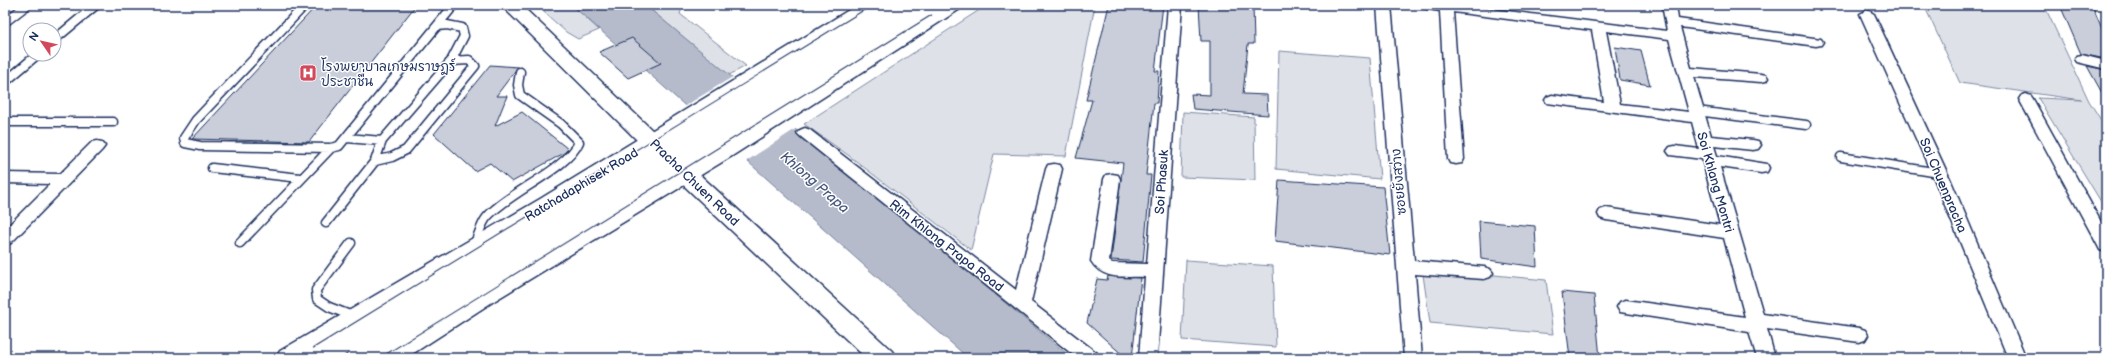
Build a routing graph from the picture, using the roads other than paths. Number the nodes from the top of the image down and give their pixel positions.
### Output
1 (27, 5) edge
2 (96, 5) edge
3 (305, 5) edge
4 (454, 5) edge
5 (510, 5) edge
6 (870, 5) edge
7 (894, 5) edge
8 (926, 5) edge
9 (954, 5) edge
10 (1175, 5) edge
11 (1384, 5) edge
12 (1427, 5) edge
13 (1669, 5) edge
14 (1446, 6) edge
15 (1867, 14) dead end
16 (5, 22) edge
17 (438, 26) junction
18 (1598, 26) junction
19 (1674, 29) junction
20 (62, 33) edge
21 (826, 33) junction
22 (1816, 42) dead end
23 (878, 52) junction
24 (2082, 59) dead end
25 (451, 61) junction
26 (29, 62) edge
27 (2106, 65) edge
28 (520, 72) dead end
29 (1685, 72) junction
30 (1761, 78) dead end
31 (5, 82) edge
32 (2026, 99) dead end
33 (1552, 100) dead end
34 (1613, 108) junction
35 (1698, 115) junction
36 (5, 122) edge
37 (114, 122) dead end
38 (1806, 126) dead end
39 (805, 133) dead end
40 (346, 138) junction
41 (382, 141) junction
42 (652, 141) junction
43 (1753, 145) dead end
44 (97, 146) dead end
45 (331, 148) junction
46 (1675, 151) dead end
47 (1708, 152) junction
48 (1841, 158) dead end
49 (1456, 159) dead end
50 (375, 161) junction
51 (212, 168) dead end
52 (1761, 168) dead end
53 (1054, 169) dead end
54 (1939, 173) junction
55 (685, 174) junction
56 (5, 178) edge
57 (300, 178) junction
58 (65, 179) junction
59 (1112, 179) dead end
60 (1606, 214) dead end
61 (326, 223) dead end
62 (1731, 233) junction
63 (7, 236) edge
64 (240, 243) dead end
65 (351, 243) dead end
66 (2106, 246) edge
67 (472, 249) junction
68 (1405, 267) junction
69 (1155, 272) junction
70 (1484, 273) dead end
71 (1022, 304) junction
72 (1626, 307) dead end
73 (359, 317) junction
74 (1756, 323) junction
75 (1859, 335) dead end
76 (389, 356) edge
77 (289, 358) edge
78 (319, 358) edge
79 (358, 358) edge
80 (883, 358) edge
81 (1090, 358) edge
82 (1148, 358) edge
83 (1414, 358) edge
84 (1766, 358) edge
85 (2017, 358) edge

1 - 16 lane
2 - 20 lane
3 - 45 lane
4 - 17 lane
5 - 42 main road, Pracha Chuen Road
6 - 21 main road, Ratchadaphisek Road
7 - 78 main road, Ratchadaphisek Road, bridge
8 - 79 main road, bridge
9 - 23 main road
10 - 69 street, Soi Phasuk
11 - 68 street, ซอยยังสว่าง
12 - 14 street
13 - 19 street, Soi Khlang Montri
14 - 18 street
14 - 49 street
15 - 54 street, Soi Chuenpracha
17 - 25 lane
17 - 40 lane
18 - 19 street
18 - 34 street
19 - 22 street
19 - 29 street, Soi Khlang Montri
21 - 23 main road
21 - 42 main road, Ratchadaphisek Road
23 - 55 main road
24 - 27 street
25 - 41 lane
25 - 50 lane
26 - 31 lane
28 - 67 lane
29 - 30 street
29 - 35 street, Soi Khlang Montri
32 - 66 street
33 - 34 street
34 - 35 street
35 - 38 lane
35 - 47 street, Soi Khlang Montri
36 - 37 lane
39 - 71 street, Rim Khlong Prapa Road
40 - 41 lane
40 - 45 lane
41 - 50 lane
42 - 55 main road, Pracha Chuen Road
42 - 67 main road, Ratchadaphisek Road
43 - 47 street
44 - 58 street
45 - 57 lane
46 - 47 street
47 - 52 street
47 - 62 street, Soi Khlang Montri
48 - 54 lane
50 - 61 lane
51 - 57 lane
53 - 71 street
54 - 85 street, Soi Chuenpracha
55 - 76 main road
55 - 80 main road, Pracha Chuen Road
56 - 58 street
57 - 64 lane
58 - 63 street
59 - 69 street
60 - 62 street
62 - 74 street, Soi Khlang Montri
65 - 73 lane
67 - 73 main road, Ratchadaphisek Road
68 - 70 street
68 - 83 street, ซอยยังสว่าง
69 - 82 street, Soi Phasuk
71 - 81 street, Rim Khlong Prapa Road
72 - 74 street
73 - 76 main road
73 - 77 main road, Ratchadaphisek Road
74 - 75 street
74 - 84 street, Soi Khlang Montri

